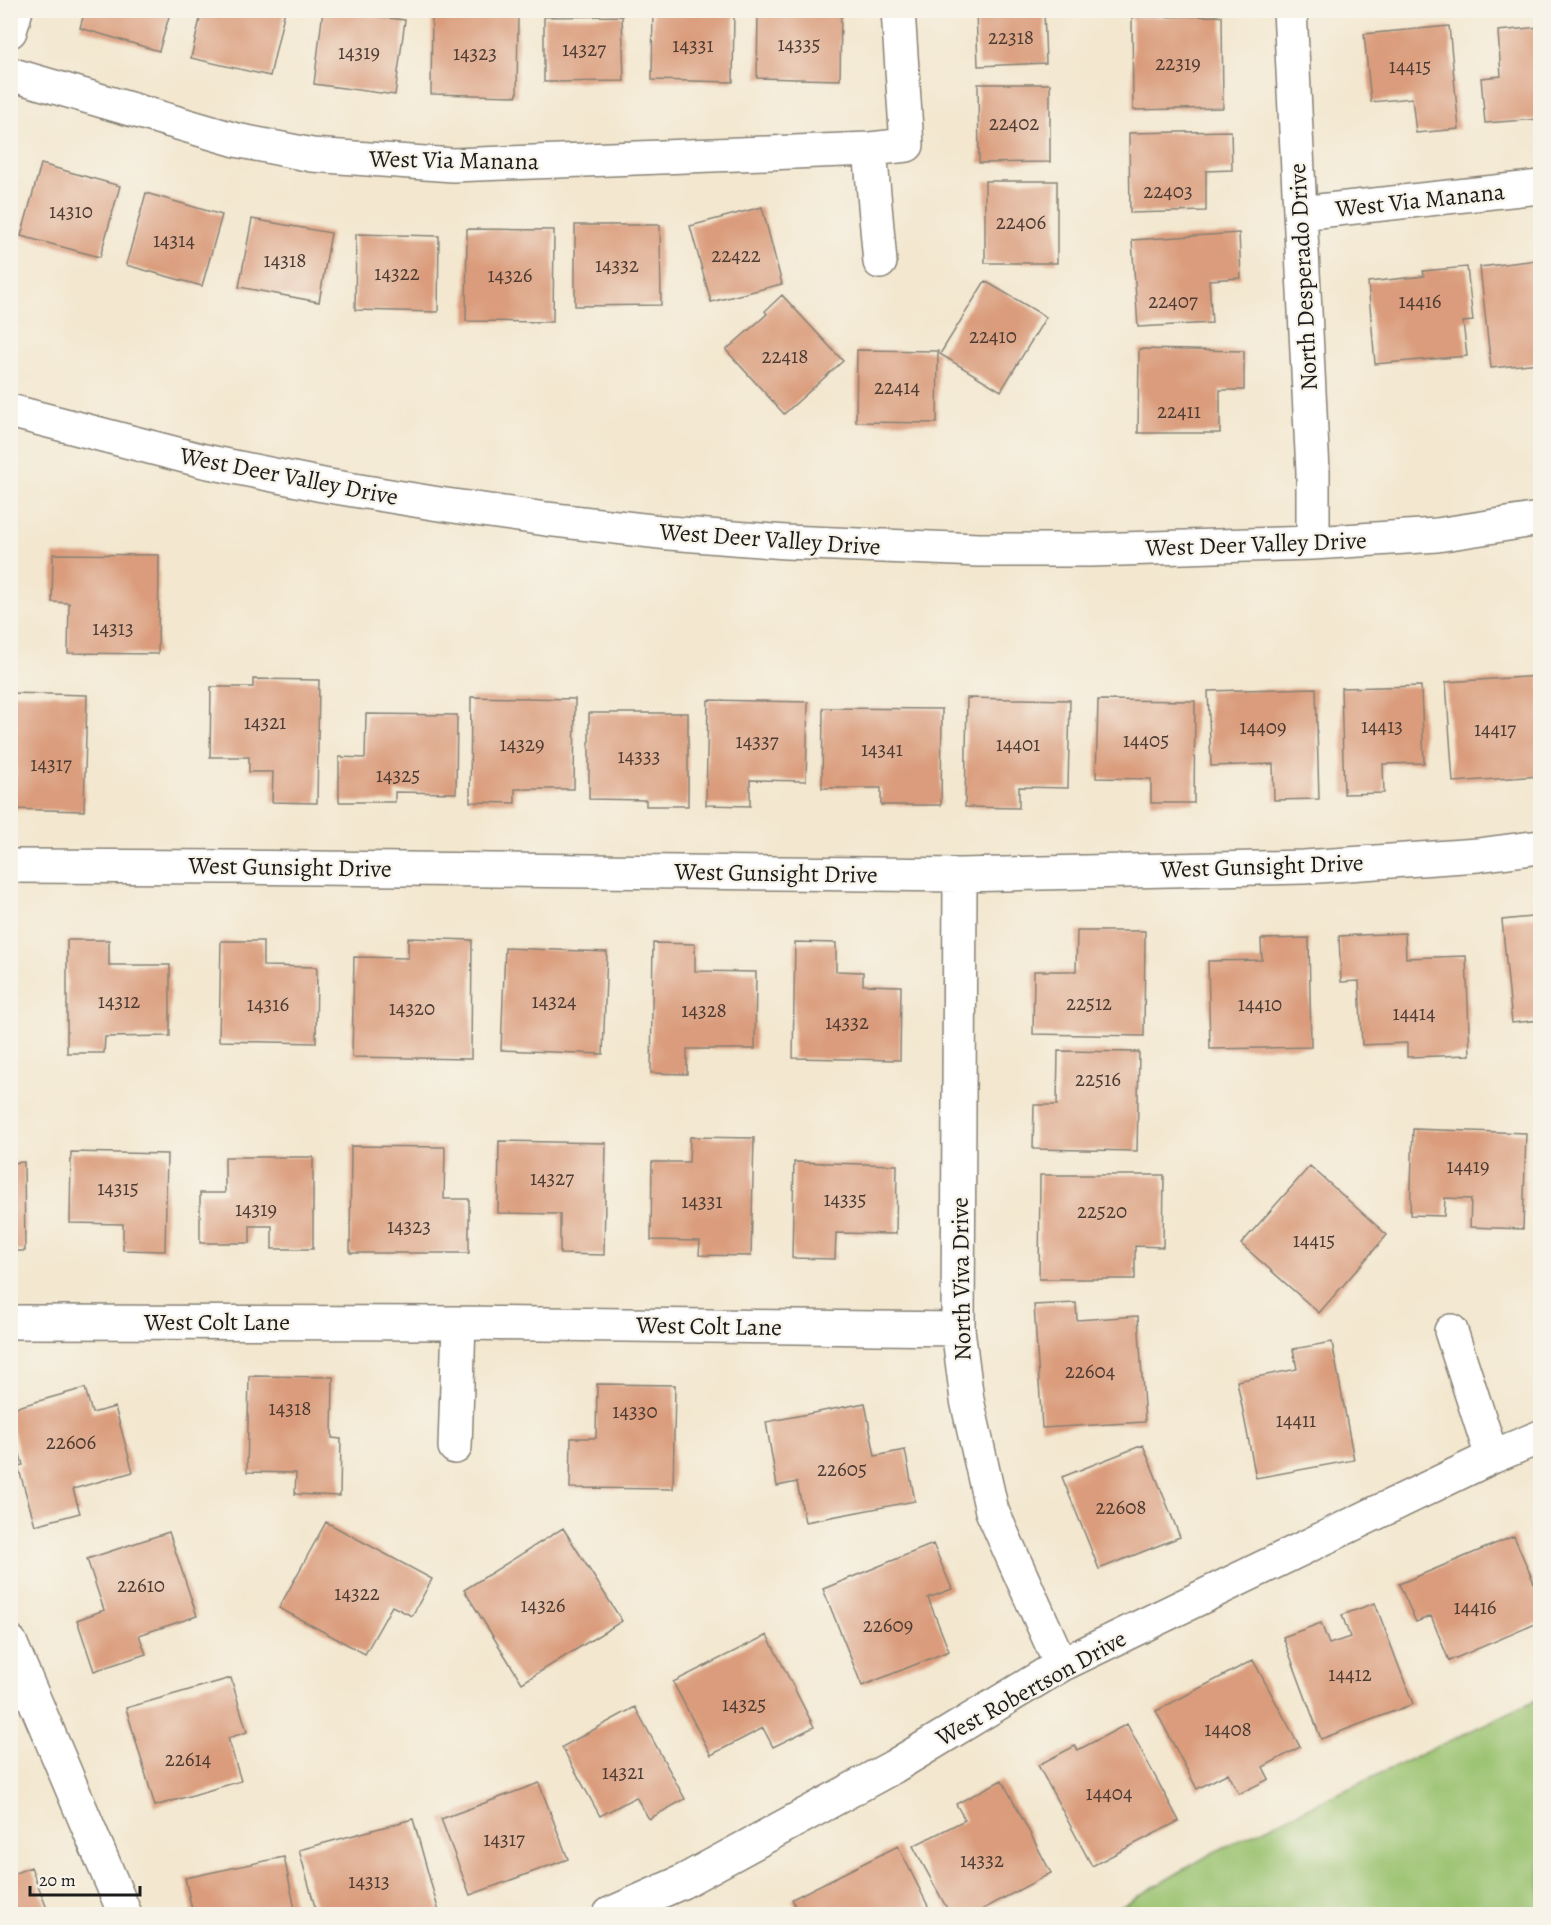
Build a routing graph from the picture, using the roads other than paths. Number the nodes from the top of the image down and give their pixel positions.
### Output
1 (16, 10) edge
2 (898, 10) edge
3 (1290, 10) edge
4 (10, 31) edge
5 (10, 74) edge
6 (870, 149) junction
7 (1540, 187) edge
8 (1300, 213) junction
9 (880, 261) dead end
10 (10, 411) edge
11 (1540, 519) edge
12 (1313, 543) junction
13 (1540, 847) edge
14 (10, 866) edge
15 (960, 875) junction
16 (10, 1322) edge
17 (459, 1323) junction
18 (958, 1329) junction
19 (1451, 1331) dead end
20 (1540, 1437) edge
21 (454, 1447) dead end
22 (1492, 1457) junction
23 (10, 1642) edge
24 (1060, 1665) junction
25 (125, 1914) edge
26 (610, 1914) edge

1 - 4 street
2 - 6 street, West Via Manana
3 - 8 street, North Desperado Drive
5 - 6 street, West Via Manana
6 - 9 street
7 - 8 street, West Via Manana
8 - 12 street, North Desperado Drive
10 - 12 street, West Deer Valley Drive
11 - 12 street, West Deer Valley Drive
13 - 15 street, West Gunsight Drive
14 - 15 street, West Gunsight Drive
15 - 18 street, North Viva Drive
16 - 17 street, West Colt Lane
17 - 18 street, West Colt Lane
17 - 21 street
18 - 24 street, North Viva Drive
19 - 22 street
20 - 22 street, West Robertson Drive
22 - 24 street, West Robertson Drive
23 - 25 street
24 - 26 street, West Robertson Drive

